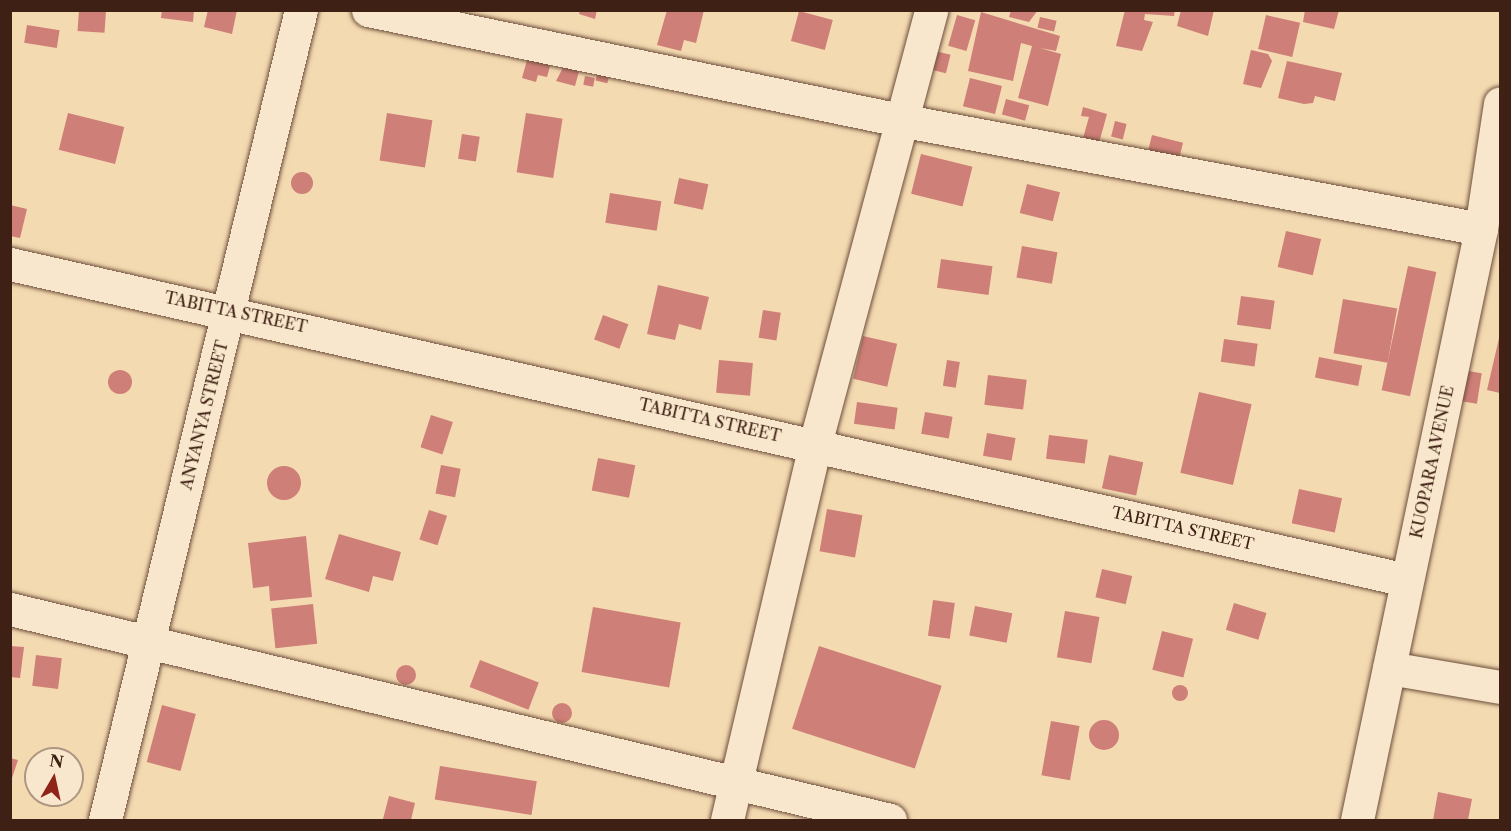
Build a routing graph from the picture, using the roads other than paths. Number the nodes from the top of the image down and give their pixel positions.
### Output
1 (301, 10) edge
2 (368, 10) edge
3 (931, 10) edge
4 (1500, 103) edge
5 (905, 121) junction
6 (1496, 164) edge
7 (1481, 230) junction
8 (10, 264) edge
9 (230, 310) junction
10 (815, 444) junction
11 (1407, 580) junction
12 (10, 609) edge
13 (148, 642) junction
14 (1389, 668) junction
15 (1500, 687) edge
16 (736, 783) junction
17 (105, 820) edge
18 (727, 820) edge
19 (890, 820) edge
20 (1357, 820) edge

1 - 9 street, ANYANYA STREET
2 - 5 street
3 - 5 street
4 - 6 street, KUOPARA AVENUE
5 - 7 street
5 - 10 street
6 - 7 street, KUOPARA AVENUE
7 - 11 street, KUOPARA AVENUE
8 - 9 street, TABITTA STREET
9 - 10 street, TABITTA STREET
9 - 13 street, ANYANYA STREET
10 - 11 street, TABITTA STREET
10 - 16 street
11 - 14 street, KUOPARA AVENUE
12 - 13 street
13 - 16 street
13 - 17 street, ANYANYA STREET
14 - 15 street
14 - 20 street, KUOPARA AVENUE
16 - 18 street
16 - 19 street

